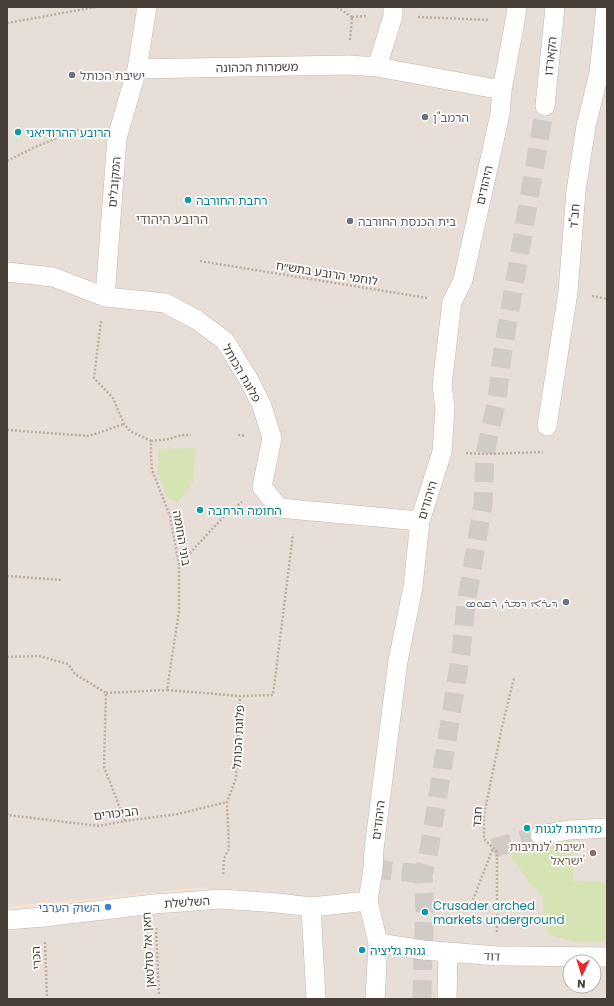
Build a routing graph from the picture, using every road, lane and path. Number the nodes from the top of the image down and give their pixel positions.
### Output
1 (96, 7) edge
2 (147, 7) edge
3 (337, 7) edge
4 (556, 7) edge
5 (606, 7) edge
6 (393, 11) edge
7 (516, 14) edge
8 (352, 17) dead end
9 (7, 23) edge
10 (377, 67) junction
11 (137, 69) junction
12 (502, 90) junction
13 (545, 106) tunnel mouth
14 (118, 138) junction
15 (7, 161) edge
16 (200, 261) dead end
17 (7, 272) edge
18 (105, 297) junction
19 (452, 302) junction
20 (124, 424) junction
21 (547, 426) dead end
22 (7, 430) edge
23 (191, 435) dead end
24 (151, 442) junction
25 (442, 452) junction
26 (546, 452) dead end
27 (262, 487) junction
28 (296, 510) junction
29 (420, 521) junction
30 (179, 565) junction
31 (7, 576) edge
32 (62, 580) dead end
33 (7, 657) edge
34 (514, 678) dead end
35 (168, 690) junction
36 (106, 694) junction
37 (240, 696) junction
38 (227, 802) junction
39 (7, 813) edge
40 (125, 821) junction
41 (607, 828) edge
42 (540, 835) tunnel mouth
43 (493, 848) junction
44 (221, 899) junction
45 (473, 900) dead end
46 (368, 902) junction
47 (154, 904) junction
48 (311, 907) junction
49 (44, 916) junction
50 (7, 920) edge
51 (378, 943) junction
52 (448, 952) junction
53 (498, 956) junction
54 (607, 958) edge
55 (159, 995) dead end
56 (47, 999) edge
57 (316, 999) edge
58 (375, 999) edge
59 (447, 999) edge

1 - 9 path
2 - 11 street, המקובלים
3 - 8 path
4 - 13 street, הקארדו
5 - 21 street, חב"ד
6 - 7 path
6 - 10 street
7 - 12 street, היהודים
10 - 11 street, משמרות הכהונה
10 - 12 street, משמרות הכהונה
11 - 14 street, המקובלים
12 - 19 street, היהודים
14 - 15 path
14 - 18 street, המקובלים
16 - 19 path, לוחמי הרובע בתש״ח
17 - 18 street, פלוגת הכותל
18 - 20 path
18 - 27 street, פלוגת הכותל
19 - 25 street, היהודים
20 - 22 path
20 - 24 path
23 - 24 path
24 - 30 path, בוני החומה
25 - 26 path
25 - 29 street, היהודים
27 - 28 street
27 - 30 path
28 - 29 street
28 - 37 path, פלוגת הכותל
29 - 46 street, היהודים
30 - 35 path, בוני החומה
31 - 32 path
33 - 36 path
34 - 43 path, חבד
35 - 36 path
35 - 37 path
36 - 40 path
37 - 38 path, פלוגת הכותל
38 - 40 path, הביכורים
38 - 44 path, פלוגת הכותל
39 - 40 path, הביכורים
41 - 42 street
43 - 45 path
43 - 53 path, חבד
44 - 47 street, השלשלת
44 - 48 street, השלשלת
46 - 48 street, השלשלת
46 - 51 street, היהודים
47 - 49 street, השלשלת
47 - 55 path, חאן אל סולטאן
48 - 57 street
49 - 50 street, השלשלת
49 - 56 path, הכרי
51 - 52 street, דוד
51 - 58 street, היהודים
52 - 53 street, דוד
52 - 59 street
53 - 54 street, דוד

